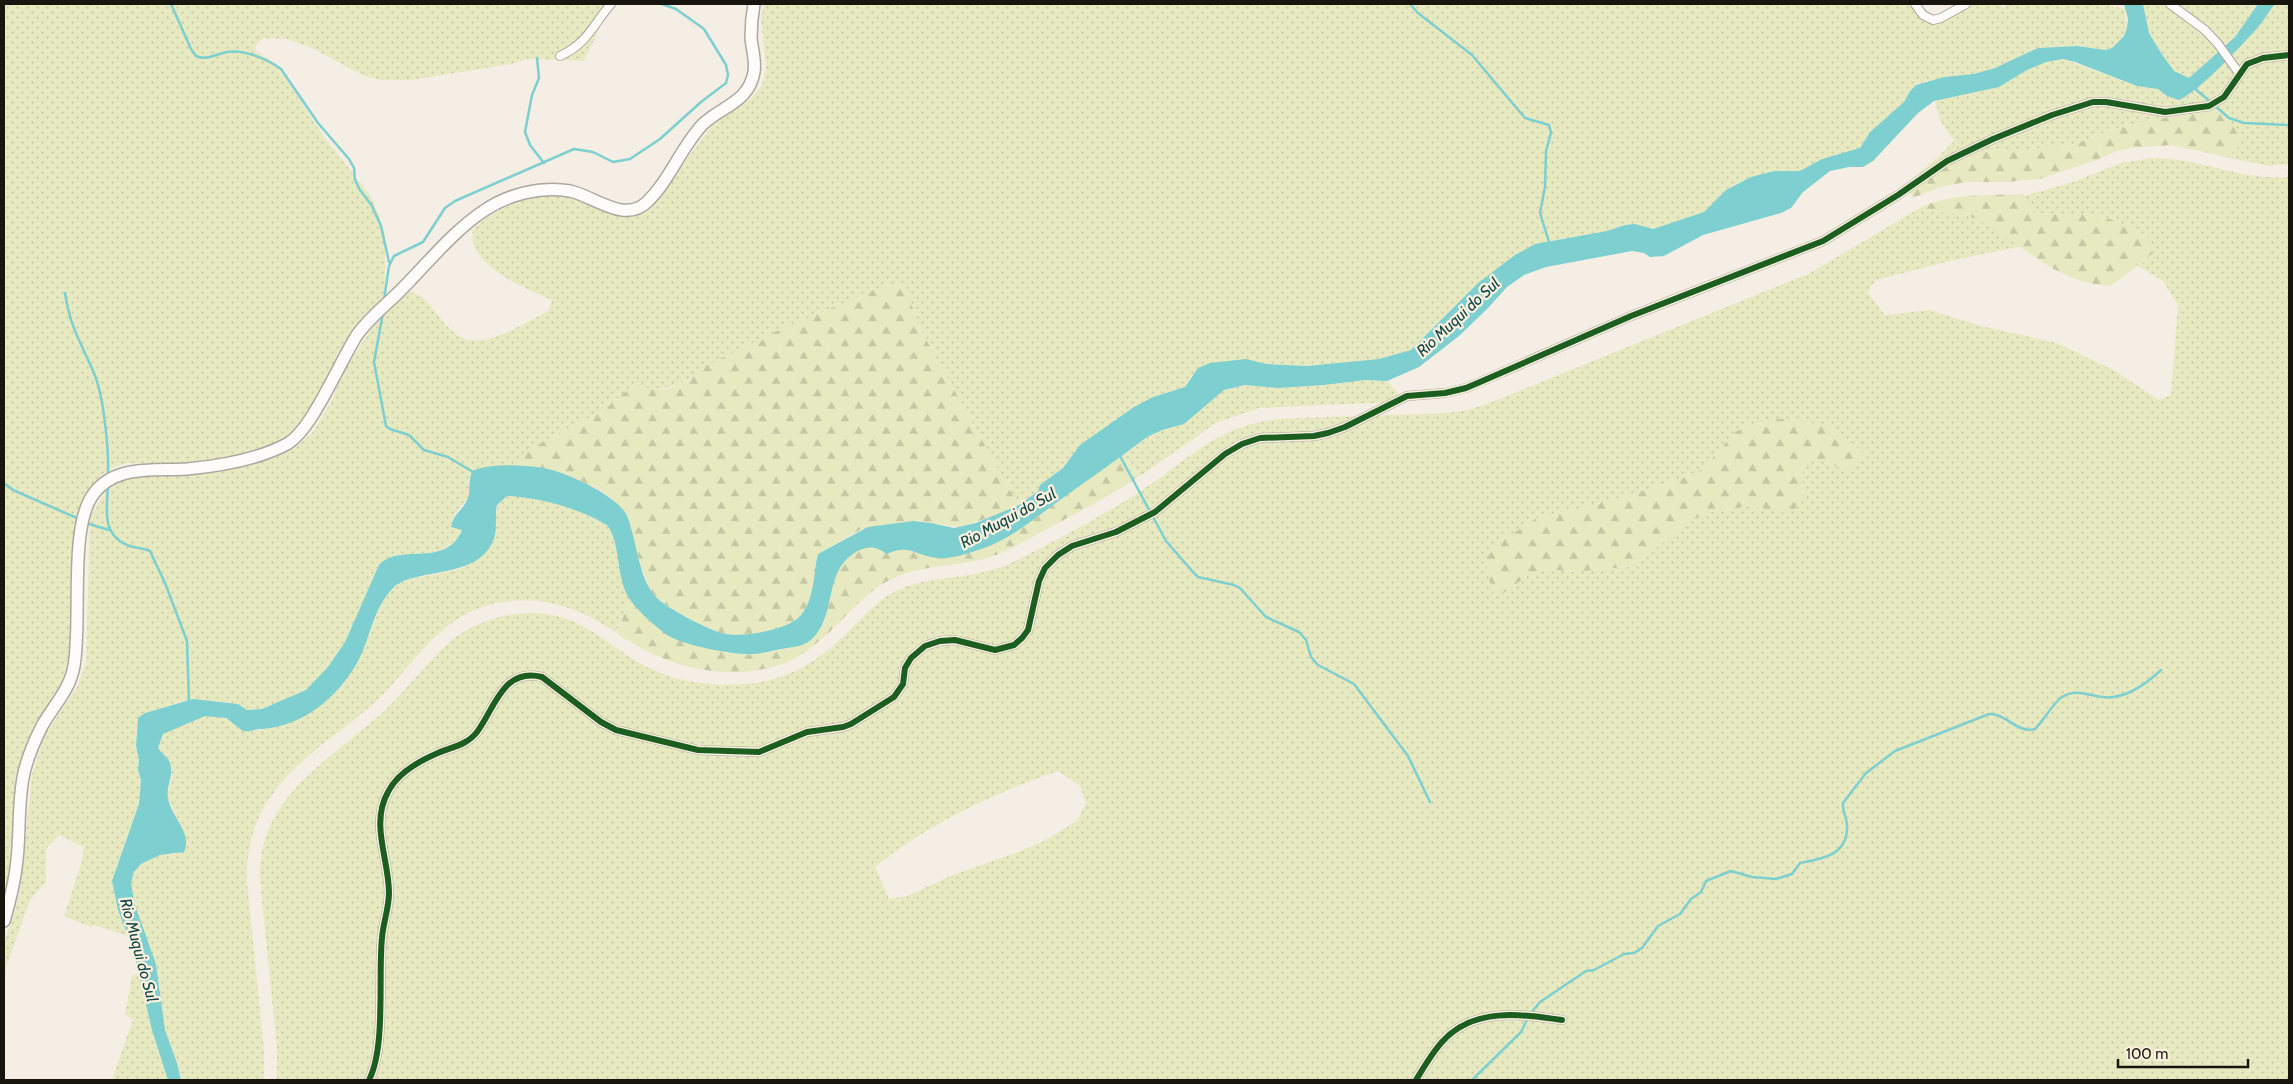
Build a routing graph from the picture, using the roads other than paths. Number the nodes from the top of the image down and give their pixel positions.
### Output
1 (611, 4) edge
2 (754, 4) edge
3 (1915, 4) edge
4 (1966, 4) edge
5 (2170, 4) edge
6 (2289, 55) edge
7 (560, 56) dead end
8 (2239, 73) junction
9 (4, 920) edge
10 (1562, 1020) dead end
11 (369, 1080) edge
12 (1416, 1080) edge

1 - 7 street
2 - 9 main road
3 - 4 street
5 - 8 street
6 - 8 street
8 - 11 street
10 - 12 street

